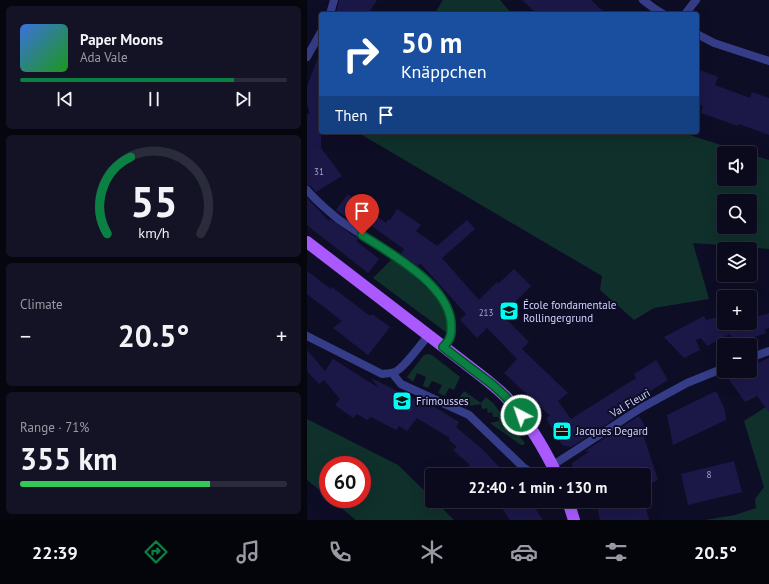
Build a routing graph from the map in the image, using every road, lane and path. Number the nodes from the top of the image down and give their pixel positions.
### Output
1 (334, 0) edge
2 (643, 0) edge
3 (696, 0) edge
4 (331, 12) edge
5 (660, 12) edge
6 (687, 12) edge
7 (699, 35) edge
8 (319, 36) edge
9 (307, 57) edge
10 (769, 61) edge
11 (307, 190) edge
12 (307, 242) edge
13 (307, 336) edge
14 (428, 336) junction
15 (443, 347) junction
16 (769, 351) edge
17 (757, 355) edge
18 (717, 371) edge
19 (392, 373) junction
20 (524, 468) edge
21 (554, 468) edge
22 (558, 468) edge
23 (570, 508) edge
24 (574, 520) edge

1 - 4 street
2 - 5 street
3 - 6 street
7 - 10 street
8 - 9 street
11 - 15 street
12 - 14 main road
13 - 19 street
14 - 15 main road
14 - 19 street
15 - 21 main road
16 - 17 street
18 - 22 street, Val Fleuri
19 - 20 street
23 - 24 main road

